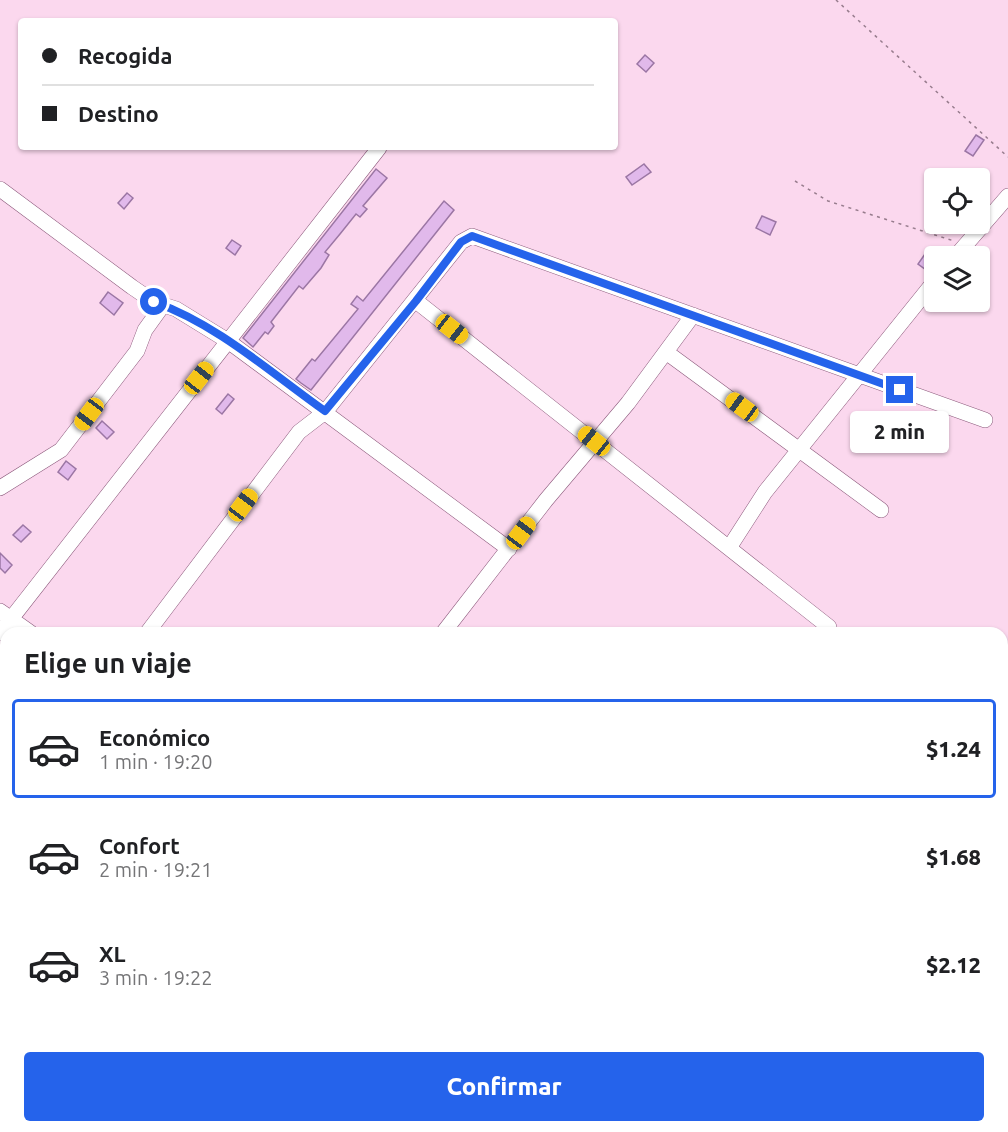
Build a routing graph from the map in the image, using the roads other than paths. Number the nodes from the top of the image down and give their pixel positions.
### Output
1 (377, 150) edge
2 (0, 189) edge
3 (1008, 196) edge
4 (965, 246) edge
5 (924, 294) edge
6 (416, 301) junction
7 (163, 305) junction
8 (693, 315) junction
9 (228, 341) junction
10 (666, 352) junction
11 (858, 375) junction
12 (325, 411) junction
13 (985, 420) dead end
14 (594, 441) junction
15 (799, 449) junction
16 (0, 488) edge
17 (881, 510) dead end
18 (729, 548) junction
19 (508, 549) junction
20 (5, 615) edge
21 (22, 627) edge
22 (152, 627) edge
23 (448, 627) edge
24 (829, 627) dead end

1 - 9 street
2 - 7 street
3 - 4 street
5 - 11 street
6 - 8 street
6 - 12 street
6 - 14 street
7 - 9 street
7 - 16 street
8 - 10 street
8 - 11 street
9 - 12 street
9 - 20 street
10 - 14 street
10 - 15 street
11 - 13 street
11 - 15 street
12 - 19 street
12 - 22 street
14 - 18 street
14 - 19 street
15 - 17 street
15 - 18 street
18 - 24 street
19 - 23 street
20 - 21 street

